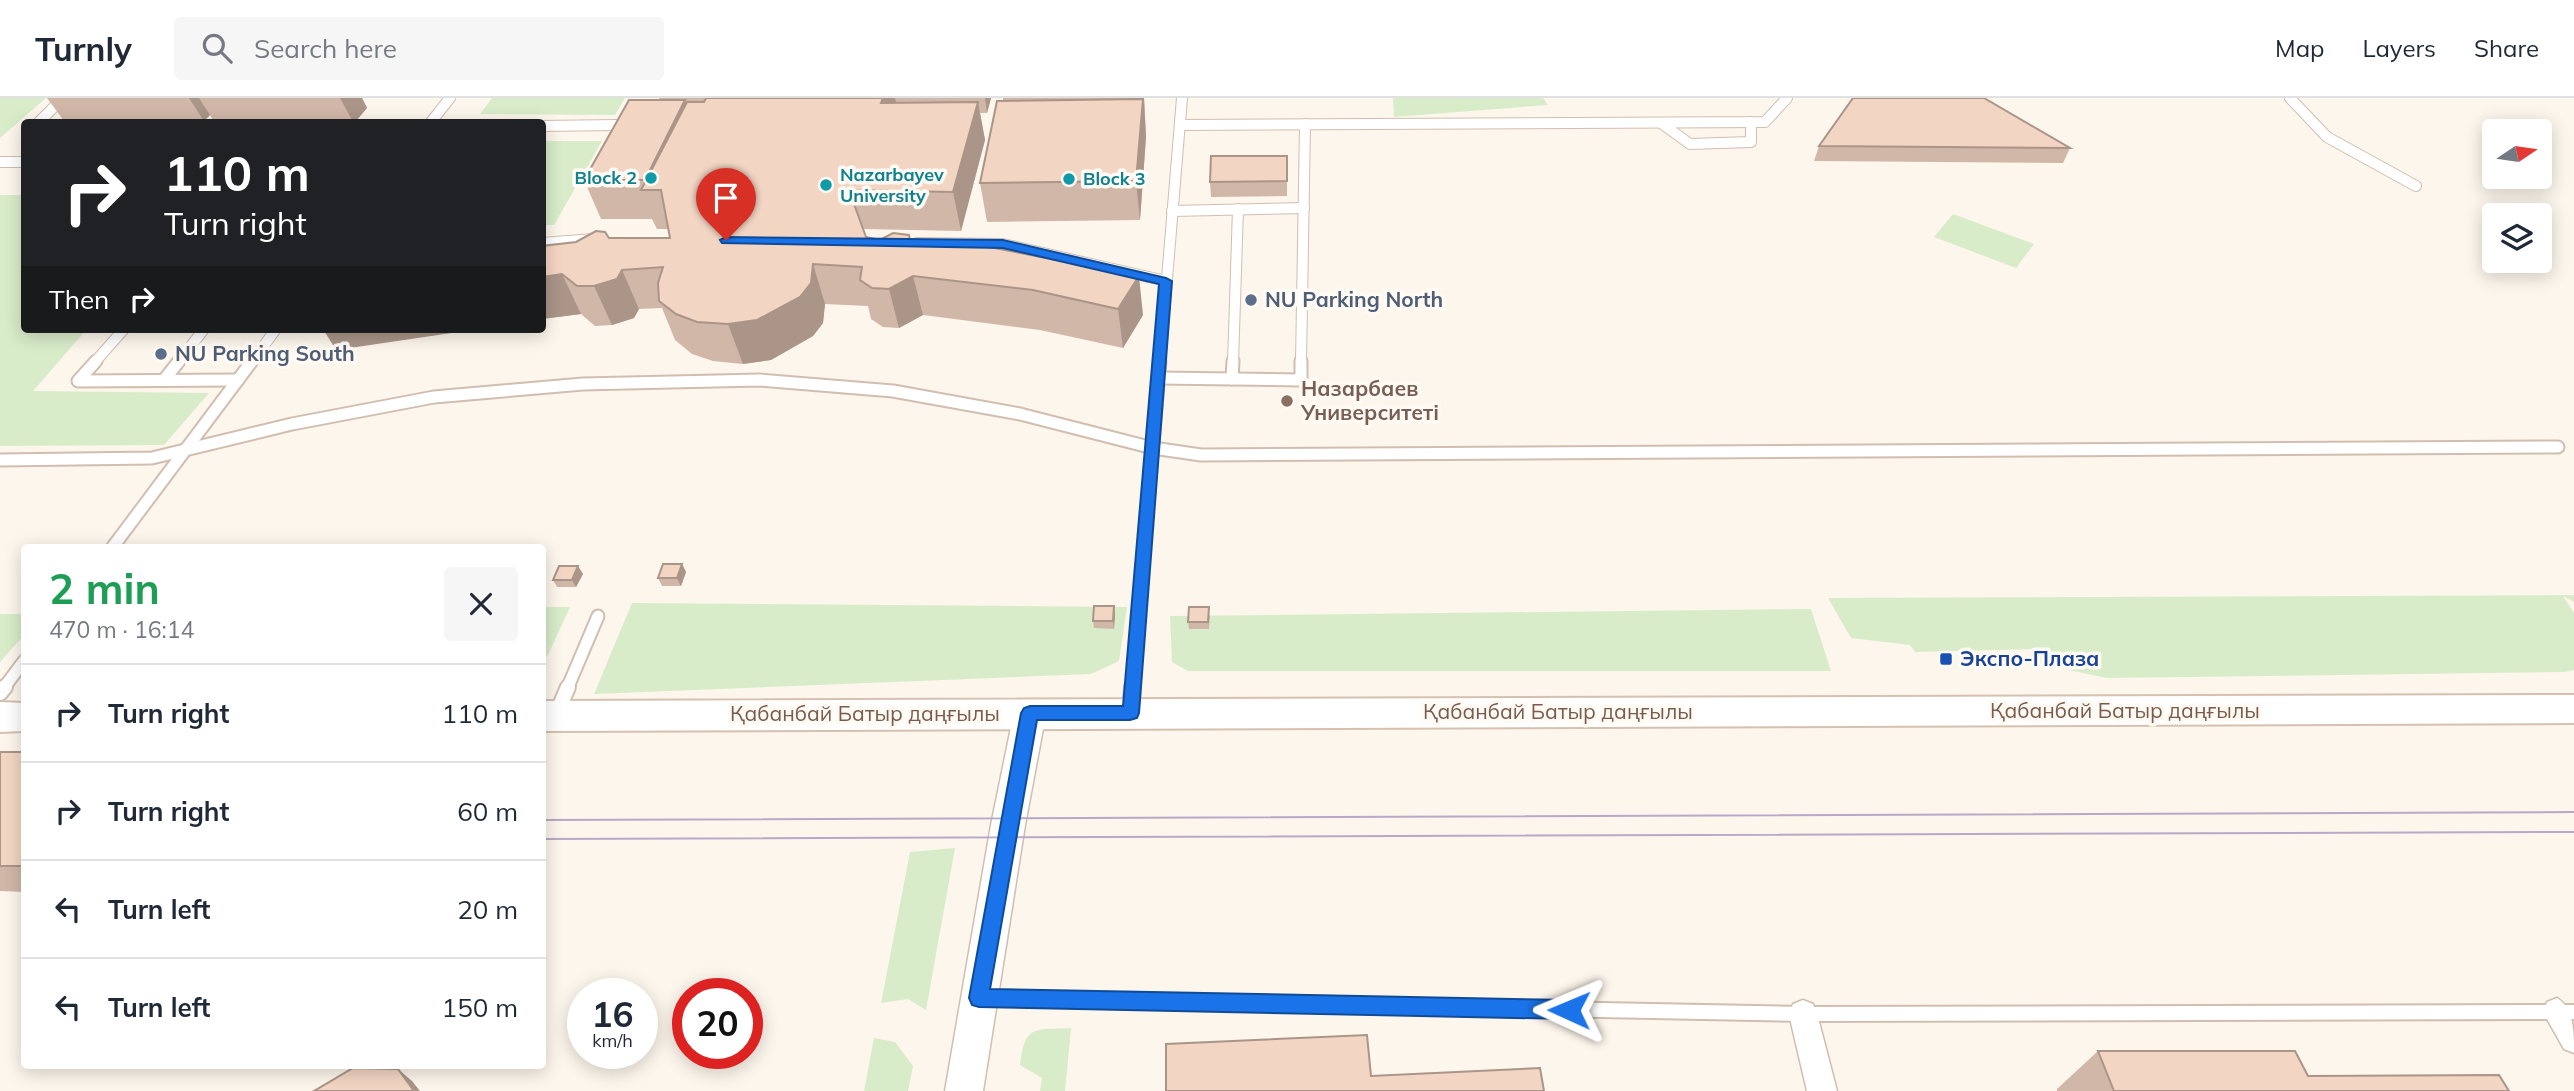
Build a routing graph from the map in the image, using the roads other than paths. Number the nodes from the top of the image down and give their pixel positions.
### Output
1 (63, 98) edge
2 (450, 98) edge
3 (1182, 98) edge
4 (1787, 98) edge
5 (2290, 98) edge
6 (42, 119) edge
7 (433, 119) edge
8 (1751, 122) junction
9 (1661, 123) junction
10 (1305, 124) junction
11 (617, 125) edge
12 (1180, 125) junction
13 (546, 126) edge
14 (0, 162) edge
15 (21, 162) edge
16 (2416, 186) dead end
17 (1304, 208) junction
18 (1238, 209) junction
19 (1172, 211) junction
20 (601, 239) edge
21 (546, 243) edge
22 (906, 243) edge
23 (1166, 281) junction
24 (120, 333) edge
25 (201, 333) edge
26 (273, 333) edge
27 (1158, 378) junction
28 (1232, 379) junction
29 (164, 380) junction
30 (238, 380) junction
31 (2558, 447) dead end
32 (1153, 448) junction
33 (187, 449) junction
34 (0, 460) edge
35 (115, 544) edge
36 (598, 616) dead end
37 (21, 665) edge
38 (0, 694) edge
39 (2574, 709) edge
40 (1030, 713) junction
41 (1130, 713) junction
42 (549, 716) edge
43 (0, 717) edge
44 (21, 717) edge
45 (979, 998) junction
46 (2566, 1012) edge
47 (1803, 1014) junction
48 (2574, 1039) edge
49 (964, 1091) edge
50 (1822, 1091) edge

1 - 6 lane
2 - 7 lane
3 - 12 lane
4 - 8 lane
5 - 16 lane
8 - 9 lane
8 - 9 lane
9 - 10 lane
10 - 12 lane
10 - 17 lane
11 - 13 lane
12 - 19 lane
14 - 15 lane
17 - 18 lane
17 - 28 lane
18 - 19 lane
18 - 28 lane
19 - 23 lane
20 - 21 lane
22 - 23 lane
23 - 27 lane
24 - 29 lane
25 - 29 lane
26 - 30 lane
27 - 28 lane
27 - 32 lane
29 - 30 lane
30 - 33 lane
31 - 32 lane
32 - 33 lane
32 - 41 lane
33 - 34 lane
33 - 35 lane
36 - 42 lane
37 - 38 lane
39 - 41 main road, Қабанбай Батыр даңғылы
40 - 41 main road, Қабанбай Батыр даңғылы
40 - 42 main road, Қабанбай Батыр даңғылы
40 - 45 street
43 - 44 main road
45 - 47 lane
45 - 49 street
46 - 47 lane
46 - 48 street
47 - 50 street

